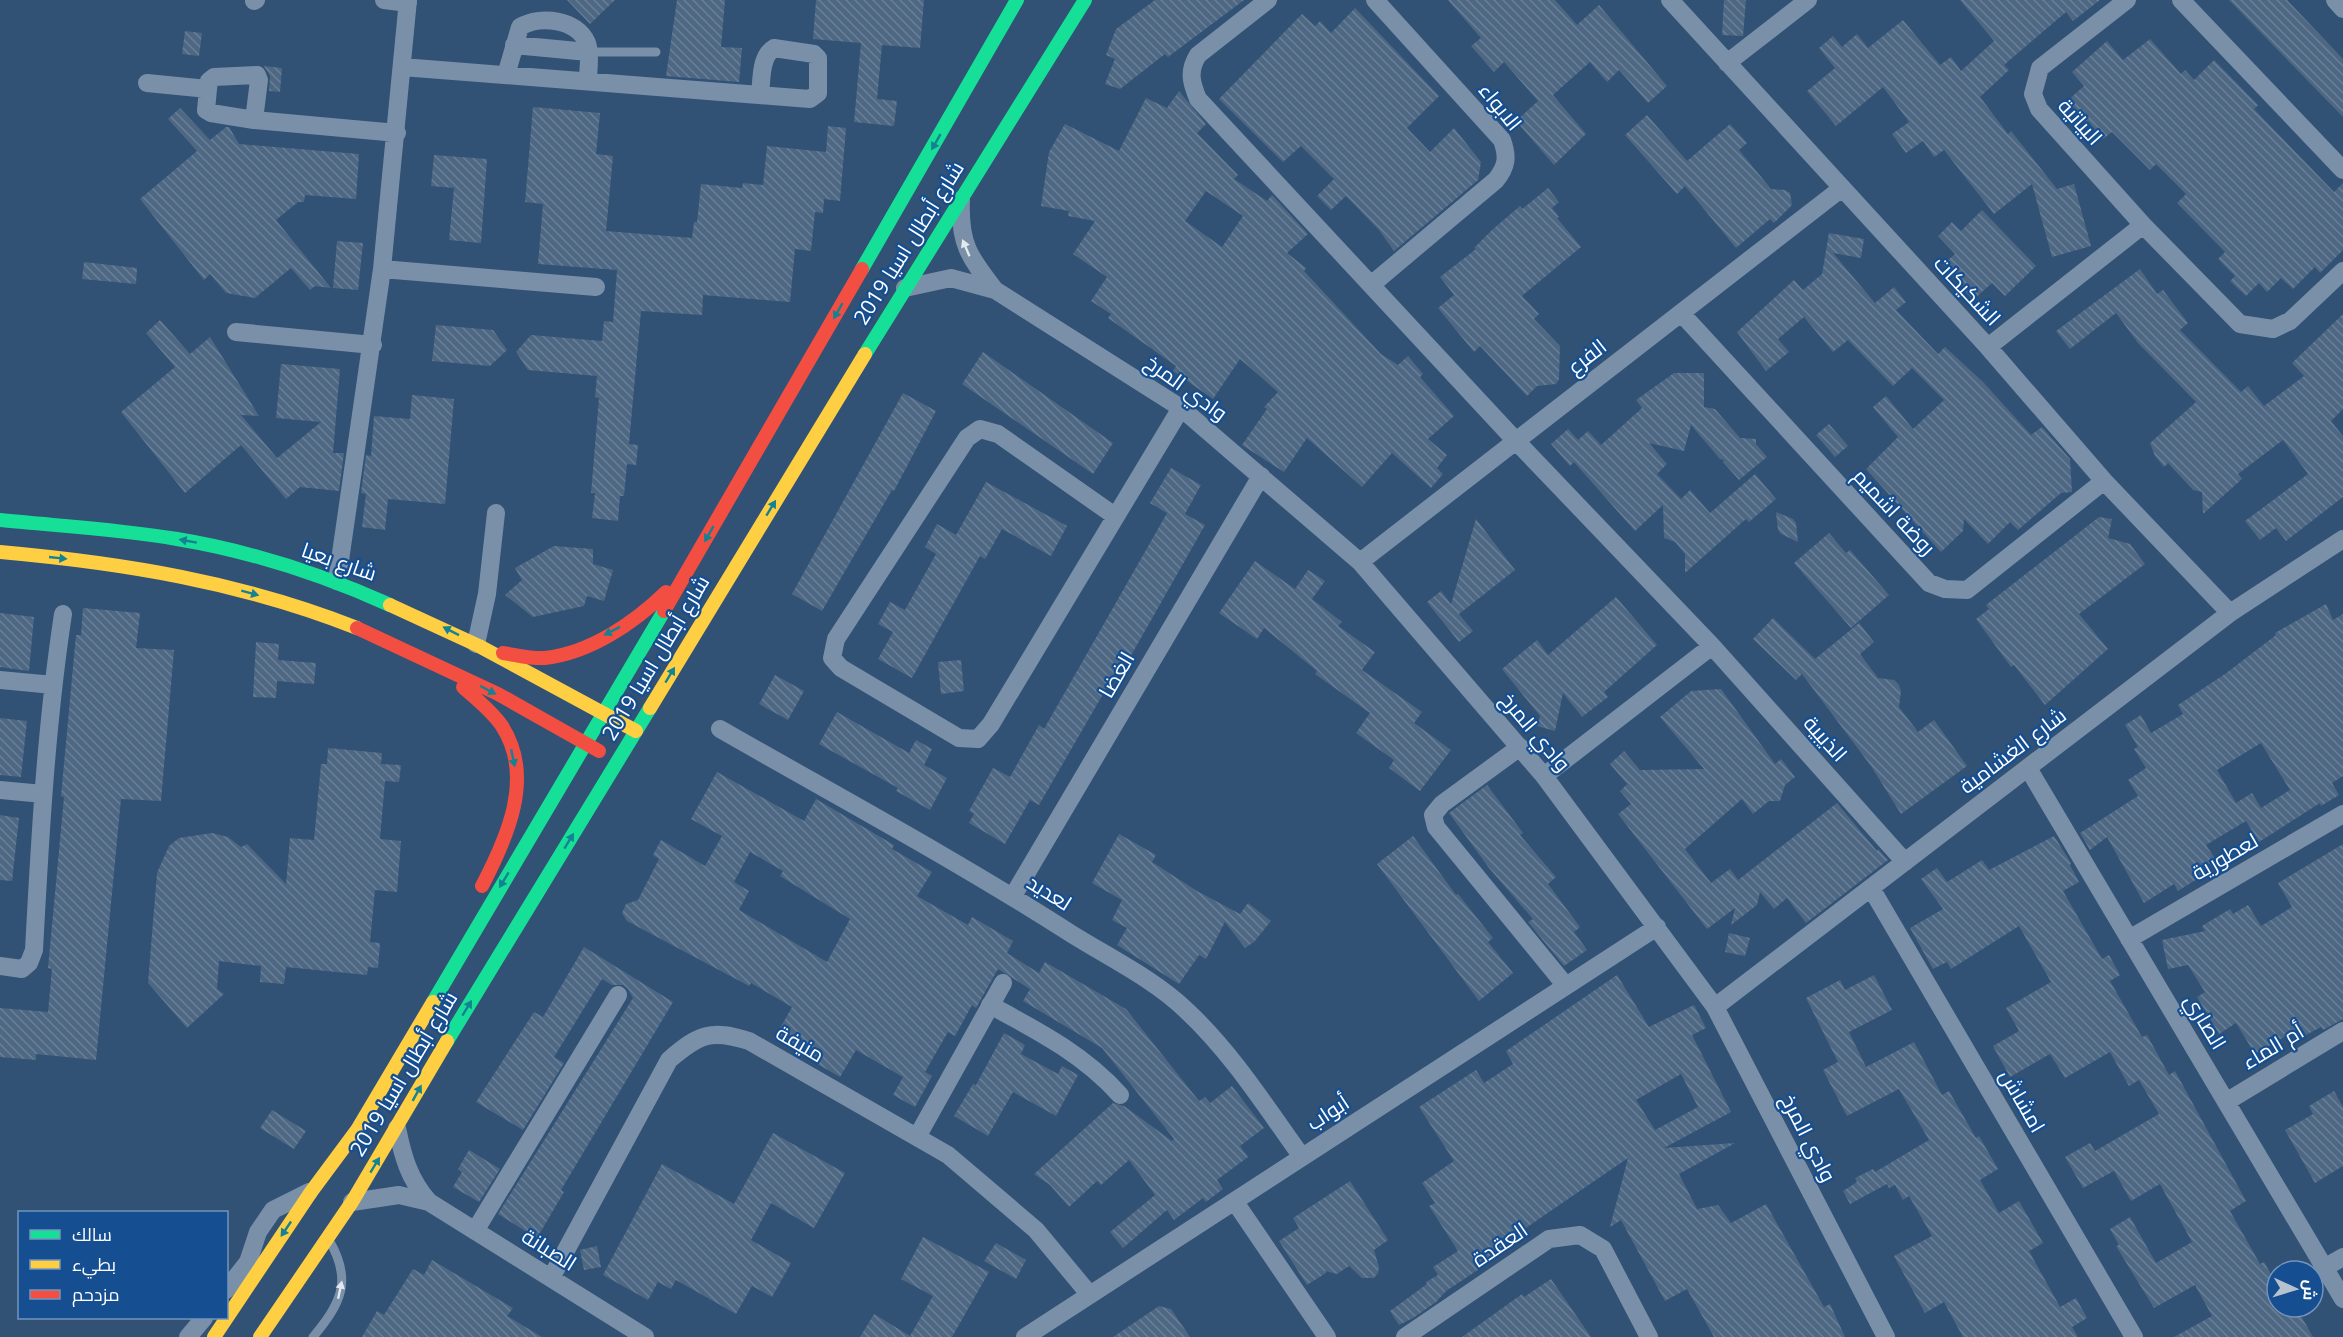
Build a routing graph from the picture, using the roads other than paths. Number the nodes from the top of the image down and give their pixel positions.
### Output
1 (384, 0) edge
2 (1006, 0) edge
3 (1017, 0) edge
4 (1084, 0) edge
5 (1268, 0) edge
6 (1375, 0) edge
7 (1670, 0) edge
8 (1808, 0) edge
9 (2127, 0) edge
10 (2181, 0) edge
11 (2335, 0) edge
12 (408, 1) edge
13 (2343, 9) edge
14 (514, 45) junction
15 (588, 52) junction
16 (656, 52) dead end
17 (1727, 63) junction
18 (402, 67) junction
19 (506, 75) junction
20 (588, 81) junction
21 (147, 83) dead end
22 (208, 89) junction
23 (760, 94) dead end
24 (951, 117) junction
25 (254, 120) junction
26 (397, 133) junction
27 (2343, 170) edge
28 (1842, 188) junction
29 (962, 198) junction
30 (2143, 225) junction
31 (382, 269) junction
32 (2343, 271) edge
33 (1371, 285) junction
34 (596, 287) dead end
35 (905, 288) junction
36 (995, 290) junction
37 (1681, 313) junction
38 (236, 332) dead end
39 (373, 345) junction
40 (1989, 347) junction
41 (1181, 408) junction
42 (1516, 441) junction
43 (1261, 476) junction
44 (2104, 481) junction
45 (496, 513) dead end
46 (1115, 516) junction
47 (0, 520) edge
48 (2343, 539) edge
49 (0, 552) edge
50 (1360, 562) junction
51 (689, 568) junction
52 (337, 581) junction
53 (2230, 613) junction
54 (63, 614) dead end
55 (476, 644) junction
56 (1712, 646) junction
57 (493, 652) junction
58 (440, 664) junction
59 (0, 680) edge
60 (53, 685) junction
61 (603, 713) junction
62 (720, 729) dead end
63 (636, 731) junction
64 (585, 743) junction
65 (1520, 747) junction
66 (617, 762) junction
67 (2028, 768) junction
68 (1544, 776) junction
69 (0, 790) edge
70 (43, 794) junction
71 (2343, 814) edge
72 (1905, 862) junction
73 (1871, 888) junction
74 (477, 894) dead end
75 (1013, 896) junction
76 (1657, 927) junction
77 (2129, 939) junction
78 (0, 966) edge
79 (1003, 983) dead end
80 (1566, 986) junction
81 (618, 995) dead end
82 (990, 1005) junction
83 (1715, 1007) junction
84 (2343, 1031) edge
85 (373, 1073) dead end
86 (1120, 1095) dead end
87 (2226, 1102) junction
88 (397, 1128) junction
89 (357, 1130) junction
90 (917, 1137) junction
91 (1302, 1157) junction
92 (311, 1192) junction
93 (429, 1202) junction
94 (1235, 1202) junction
95 (352, 1203) junction
96 (475, 1230) junction
97 (329, 1239) junction
98 (2343, 1257) edge
99 (2319, 1259) edge
100 (2325, 1267) edge
101 (2325, 1270) edge
102 (551, 1278) junction
103 (228, 1287) edge
104 (1090, 1295) junction
105 (2343, 1299) edge
106 (228, 1316) edge
107 (202, 1319) edge
108 (226, 1319) edge
109 (188, 1337) edge
110 (214, 1337) edge
111 (260, 1337) edge
112 (313, 1337) edge
113 (645, 1337) edge
114 (1025, 1337) edge
115 (1327, 1337) edge
116 (1405, 1337) edge
117 (1649, 1337) edge
118 (1886, 1337) edge
119 (2134, 1337) edge

1 - 12 street
2 - 24 street
3 - 24 main road, شارع أبطال اسيا 2019
4 - 29 main road, شارع أبطال اسيا 2019
5 - 33 street
6 - 33 street, الابواء
7 - 17 street, الشكيكات
8 - 17 street
9 - 30 street, البياتية
10 - 27 street
11 - 13 street
12 - 18 street
14 - 15 street
14 - 15 street
14 - 19 street
15 - 16 lane
15 - 20 street
17 - 28 street, الشكيكات
18 - 19 street
18 - 26 street
19 - 20 street
20 - 23 street
21 - 22 street
22 - 25 street
22 - 25 street
24 -> 51 main road, شارع أبطال اسيا 2019
25 - 26 street
26 - 31 street
28 - 37 street, الفرع
28 - 40 street, الشكيكات
29 - 35 main road, شارع أبطال اسيا 2019
36 -> 29 street, وادي المرخ
30 - 32 street, البياتية
30 - 40 street
31 - 34 street
31 - 39 street
33 - 42 street
35 - 36 street, وادي المرخ
63 -> 35 main road, شارع أبطال اسيا 2019
36 - 41 street, وادي المرخ
37 - 42 street, الفرع
37 - 44 street, روضة اشميم
38 - 39 street
39 - 52 street
40 - 44 street, الشكيكات
41 - 43 street, وادي المرخ
41 - 46 street
42 - 50 street, الفرع
42 - 56 street, الذيبية
43 - 50 street, وادي المرخ
43 - 75 street, الغضا
44 - 53 street, الشكيكات
45 - 55 street
46 - 46 street
52 -> 47 main road, شارع بعيا
48 - 53 street, شارع الغشامية
49 -> 58 main road
50 - 65 street, وادي المرخ
51 -> 57 main road
51 - 61 main road, شارع أبطال اسيا 2019
55 -> 52 main road, شارع بعيا
53 - 67 street, شارع الغشامية
54 - 60 street
55 - 57 main road, شارع بعيا
56 - 68 street
56 - 72 street, الذيبية
57 - 61 main road, شارع بعيا
58 -> 64 main road
58 -> 74 main road
59 - 60 street
60 - 70 street
61 - 63 main road, شارع بعيا
61 - 64 main road, شارع أبطال اسيا 2019
62 - 75 street, لعديد
63 - 66 main road, شارع أبطال اسيا 2019
64 - 66 main road
64 -> 89 main road, شارع أبطال اسيا 2019
65 - 68 street, وادي المرخ
65 - 80 street
88 -> 66 main road, شارع أبطال اسيا 2019
67 - 72 street, شارع الغشامية
67 - 77 street, الصاري
68 - 76 street, وادي المرخ
69 - 70 street
70 - 78 street
71 - 77 street, لعطورية
72 - 73 street, شارع الغشامية
73 - 83 street, شارع الغشامية
73 - 119 street, امشاش
75 - 91 street, لعديد
76 - 80 street, أبواب
76 - 83 street, وادي المرخ
77 - 87 street, الصاري
79 - 82 street
80 - 91 street, أبواب
81 - 96 street
82 - 86 street
82 - 90 street
83 - 118 street, وادي المرخ
84 - 87 street, أم الماء
85 - 89 main road
87 - 99 street, الصاري
88 - 93 street, الصبانة
95 -> 88 main road, شارع أبطال اسيا 2019
89 - 92 main road, شارع أبطال اسيا 2019
90 - 102 street, منيفة
90 - 104 street, منيفة
91 - 94 street, أبواب
92 - 103 street
92 -> 106 main road, شارع أبطال اسيا 2019
93 - 95 street, الصبانة
93 - 96 street, الصبانة
94 - 104 street, أبواب
94 - 115 street
95 - 97 main road, شارع أبطال اسيا 2019
96 - 102 street, الصبانة
97 - 111 main road, شارع أبطال اسيا 2019
112 -> 97 lane
98 - 100 street
101 - 105 street, الصاري
102 - 113 street, الصبانة
104 - 114 street, أبواب
107 - 109 street
108 -> 110 main road, شارع أبطال اسيا 2019
116 - 117 street, العقدة

